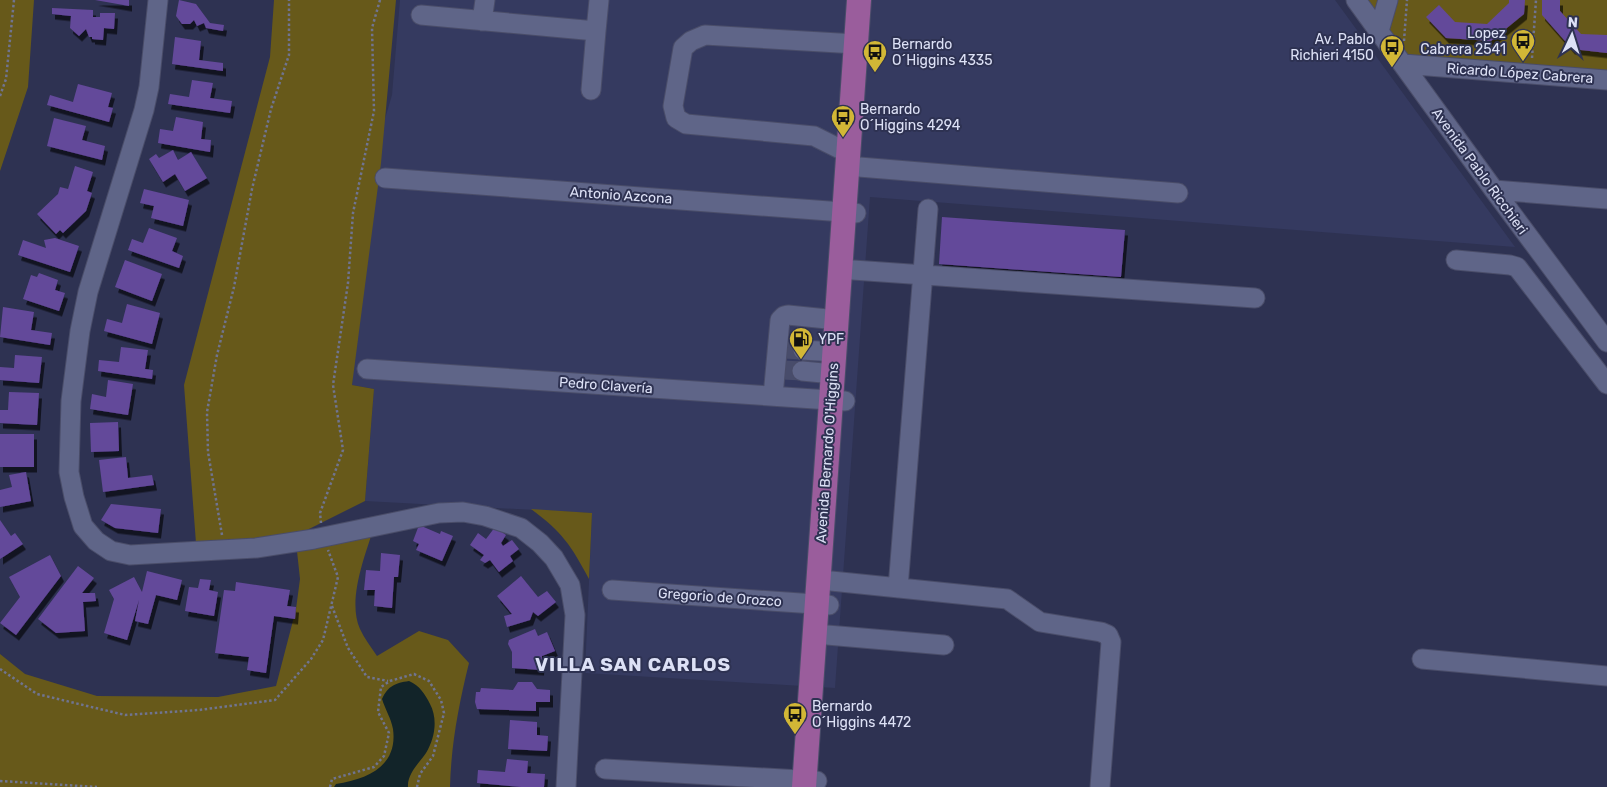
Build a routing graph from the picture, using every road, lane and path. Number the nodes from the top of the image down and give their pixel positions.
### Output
1 (14, 0) edge
2 (158, 0) edge
3 (289, 0) edge
4 (380, 0) edge
5 (485, 0) edge
6 (599, 0) edge
7 (859, 0) edge
8 (870, 0) edge
9 (1356, 0) edge
10 (1388, 0) edge
11 (1408, 0) edge
12 (1536, 0) edge
13 (421, 15) dead end
14 (482, 21) junction
15 (596, 31) junction
16 (861, 31) junction
17 (1378, 31) junction
18 (1403, 64) junction
19 (1530, 74) junction
20 (1607, 80) edge
21 (590, 90) dead end
22 (0, 96) edge
23 (852, 162) junction
24 (385, 178) dead end
25 (1494, 190) junction
26 (1178, 193) dead end
27 (1607, 199) edge
28 (928, 209) dead end
29 (850, 212) junction
30 (1456, 260) dead end
31 (846, 270) junction
32 (922, 275) junction
33 (1255, 298) dead end
34 (1586, 315) junction
35 (1607, 316) edge
36 (837, 320) junction
37 (1607, 342) edge
38 (803, 350) tunnel mouth
39 (834, 363) junction
40 (367, 369) dead end
41 (786, 370) junction
42 (1607, 384) edge
43 (773, 396) junction
44 (838, 401) junction
45 (323, 537) junction
46 (224, 550) junction
47 (831, 581) junction
48 (898, 588) junction
49 (612, 590) dead end
50 (332, 604) junction
51 (823, 604) junction
52 (827, 635) junction
53 (944, 645) dead end
54 (1422, 659) dead end
55 (0, 669) edge
56 (1607, 676) edge
57 (390, 681) junction
58 (605, 769) dead end
59 (0, 781) edge
60 (810, 784) edge
61 (97, 787) edge
62 (330, 787) edge
63 (417, 787) edge
64 (566, 787) edge
65 (1100, 787) edge

1 - 22 path
2 - 46 street
3 - 46 path
4 - 45 path
5 - 14 street
6 - 15 street
7 - 16 main road, Avenida Bernardo O'Higgins
8 - 16 main road, Avenida Bernardo O'Higgins
9 - 17 street, Avenida Pablo Ricchieri
10 - 17 street
11 - 18 path
12 - 19 path
13 - 14 street
14 - 15 street
15 - 21 street
16 - 23 main road, Avenida Bernardo O'Higgins
16 - 23 street
17 - 18 street, Avenida Pablo Ricchieri
18 - 19 street, Ricardo López Cabrera
18 - 25 street, Avenida Pablo Ricchieri
19 - 20 street, Ricardo López Cabrera
23 - 26 street
23 - 29 main road, Avenida Bernardo O'Higgins
24 - 29 street, Antonio Azcona
25 - 27 street
25 - 34 street, Avenida Pablo Ricchieri
28 - 32 street
29 - 31 main road, Avenida Bernardo O'Higgins
30 - 42 street
31 - 32 street
31 - 36 main road, Avenida Bernardo O'Higgins
31 - 44 main road, Avenida Bernardo O'Higgins
32 - 33 street
32 - 48 street
34 - 35 street
34 - 37 street, Avenida Pablo Ricchieri
36 - 39 main road, Avenida Bernardo O'Higgins
36 - 41 street
38 - 39 street
39 - 41 street
39 - 44 main road, Avenida Bernardo O'Higgins
40 - 43 street, Pedro Clavería
41 - 43 street
43 - 44 street, Pedro Clavería
44 - 47 main road, Avenida Bernardo O'Higgins
44 - 51 main road, Avenida Bernardo O'Higgins
45 - 46 street
45 - 50 path
45 - 64 street
47 - 48 street
47 - 51 main road, Avenida Bernardo O'Higgins
48 - 65 street
49 - 51 street, Gregorio de Orozco
50 - 55 path
50 - 57 path
51 - 52 main road, Avenida Bernardo O'Higgins
51 - 60 main road, Avenida Bernardo O'Higgins
52 - 53 street
52 - 60 main road, Avenida Bernardo O'Higgins
54 - 56 street
57 - 62 path
57 - 63 path
58 - 60 street
59 - 61 path

